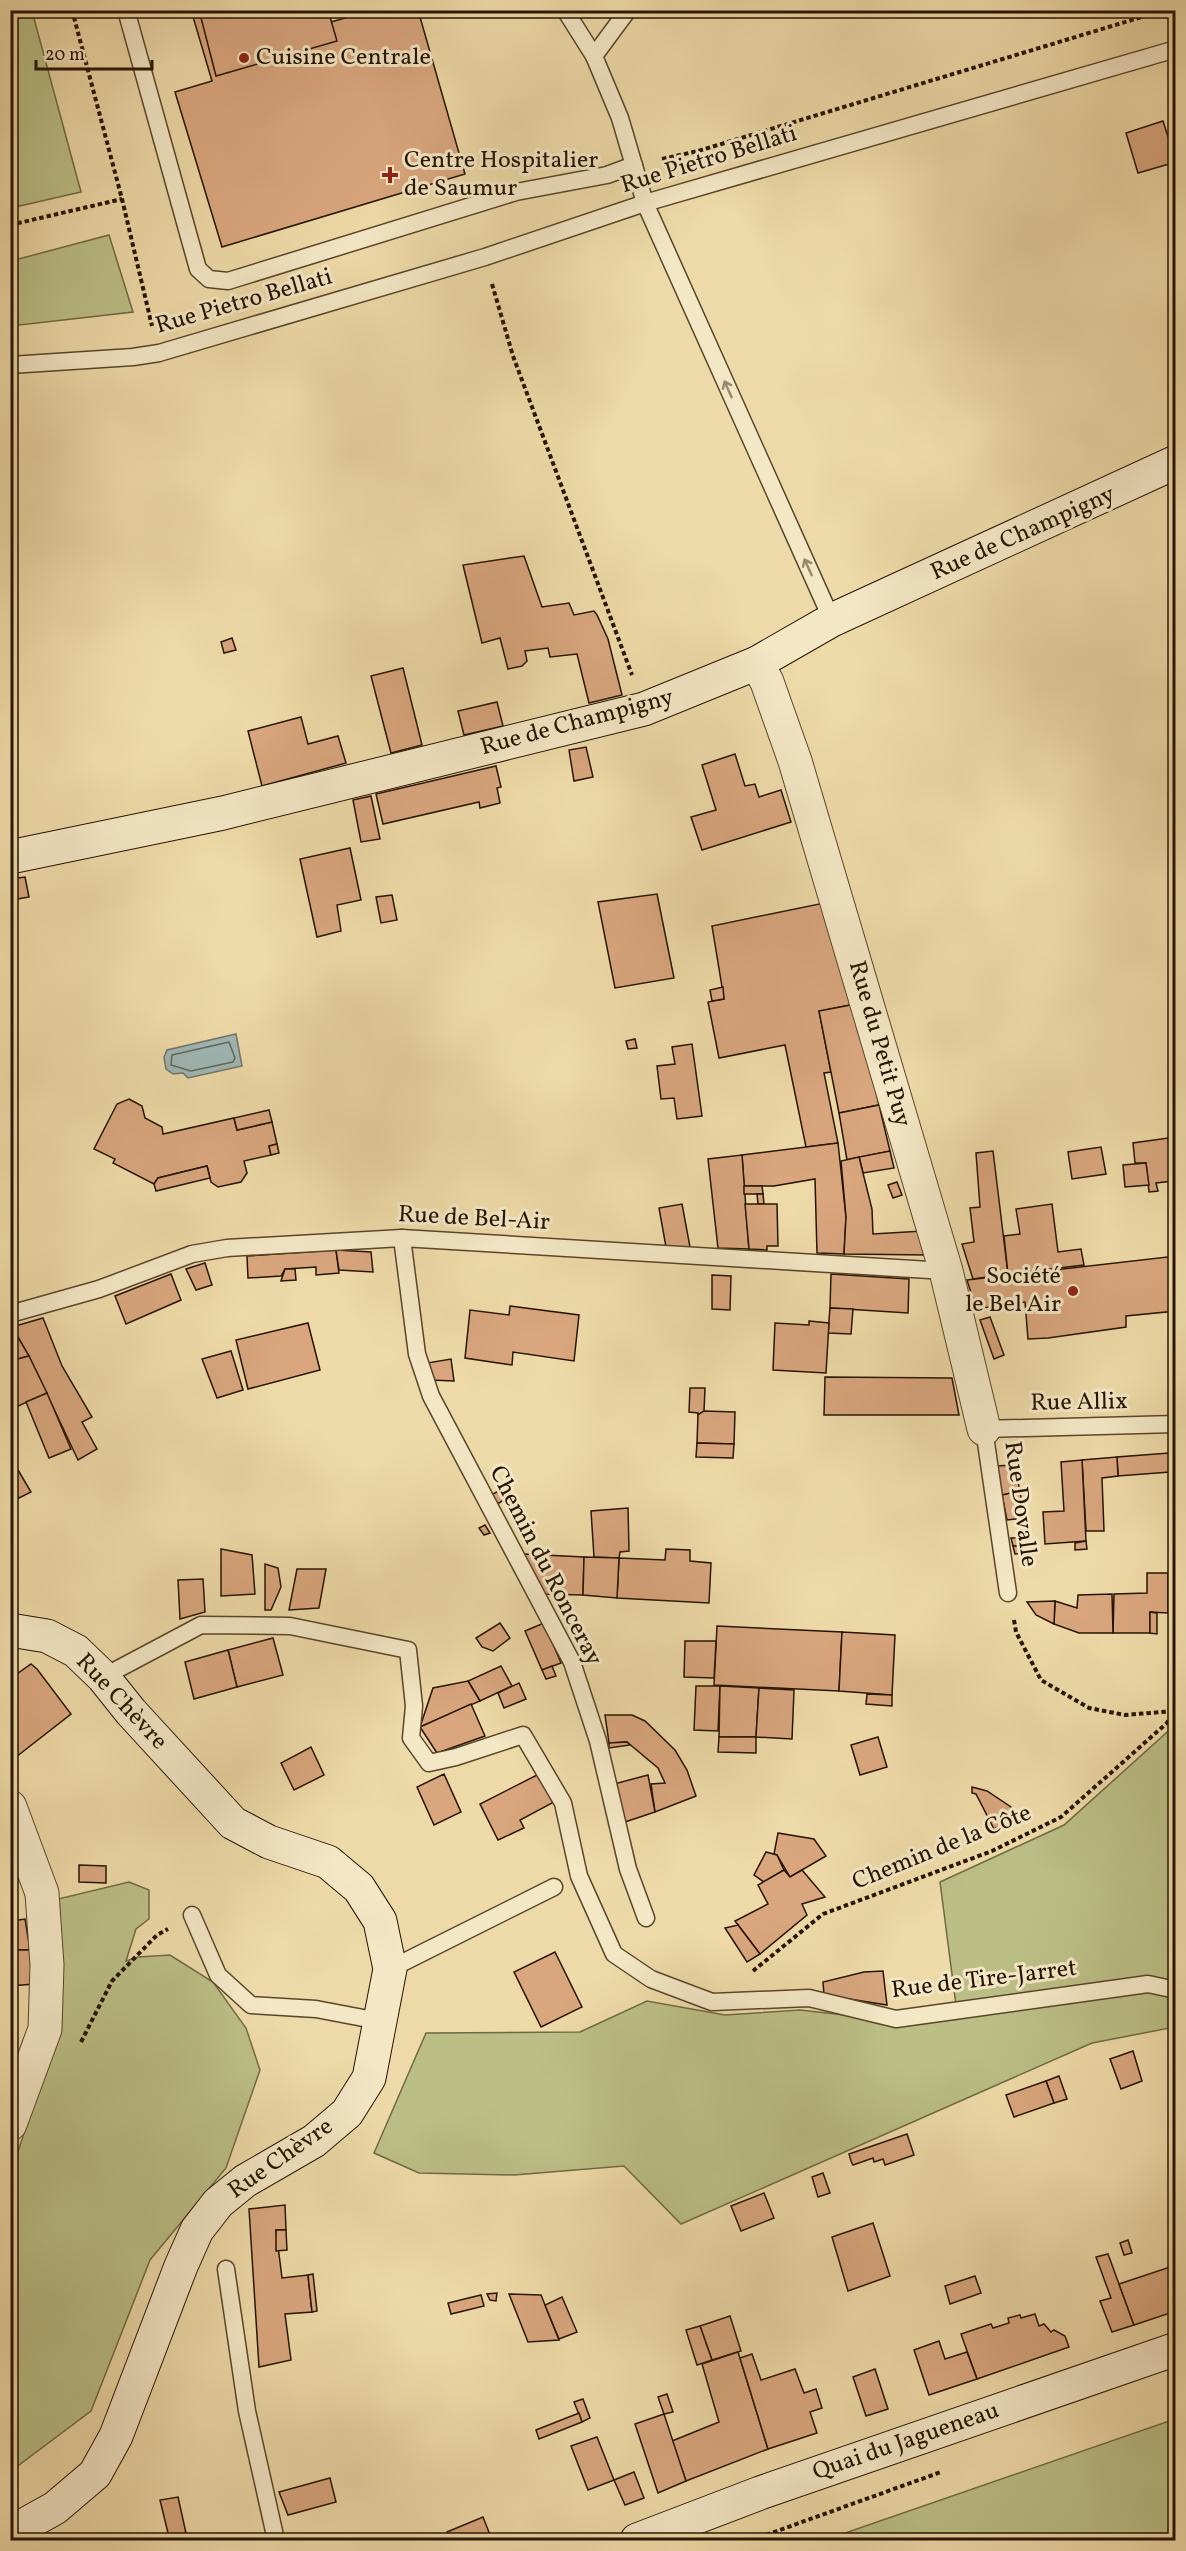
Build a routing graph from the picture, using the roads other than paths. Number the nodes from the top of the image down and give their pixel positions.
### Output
1 (126, 10) edge
2 (565, 10) edge
3 (628, 10) edge
4 (1176, 49) edge
5 (594, 56) junction
6 (634, 165) junction
7 (645, 203) junction
8 (10, 365) edge
9 (1176, 462) edge
10 (832, 620) junction
11 (757, 663) junction
12 (10, 857) edge
13 (402, 1238) junction
14 (946, 1271) junction
15 (10, 1314) edge
16 (1176, 1424) edge
17 (984, 1429) junction
18 (1008, 1590) road end
19 (10, 1630) edge
20 (103, 1677) junction
21 (10, 1807) edge
22 (554, 1887) dead end
23 (192, 1915) road end
24 (646, 1918) dead end
25 (390, 1969) junction
26 (1176, 1990) edge
27 (379, 2022) junction
28 (10, 2124) edge
29 (226, 2269) dead end
30 (1176, 2349) edge
31 (10, 2533) edge
32 (276, 2541) edge
33 (637, 2541) edge

1 - 6 lane
2 - 5 lane
3 - 5 lane
4 - 7 lane, Rue Pietro Bellati
5 - 6 lane
6 - 7 lane
7 - 8 lane, Rue Pietro Bellati
10 -> 7 lane
9 - 10 street, Rue de Champigny
10 - 11 street, Rue de Champigny
11 - 12 street, Rue de Champigny
11 - 14 street, Rue du Petit Puy
13 - 14 lane, Rue de Bel-Air
13 - 15 lane, Rue de Bel-Air
13 - 24 lane, Chemin du Ronceray
14 - 17 street, Rue du Petit Puy
16 - 17 lane, Rue Allix
17 - 18 lane, Rue Dovalle
19 - 20 street, Rue Chèvre
20 - 25 street, Rue Chèvre
20 - 26 lane, Rue de Tire-Jarret
21 - 28 street
22 - 25 lane
23 - 27 lane
25 - 27 street, Rue Chèvre
27 - 31 street, Rue Chèvre
29 - 32 lane
30 - 33 street, Quai du Jagueneau

